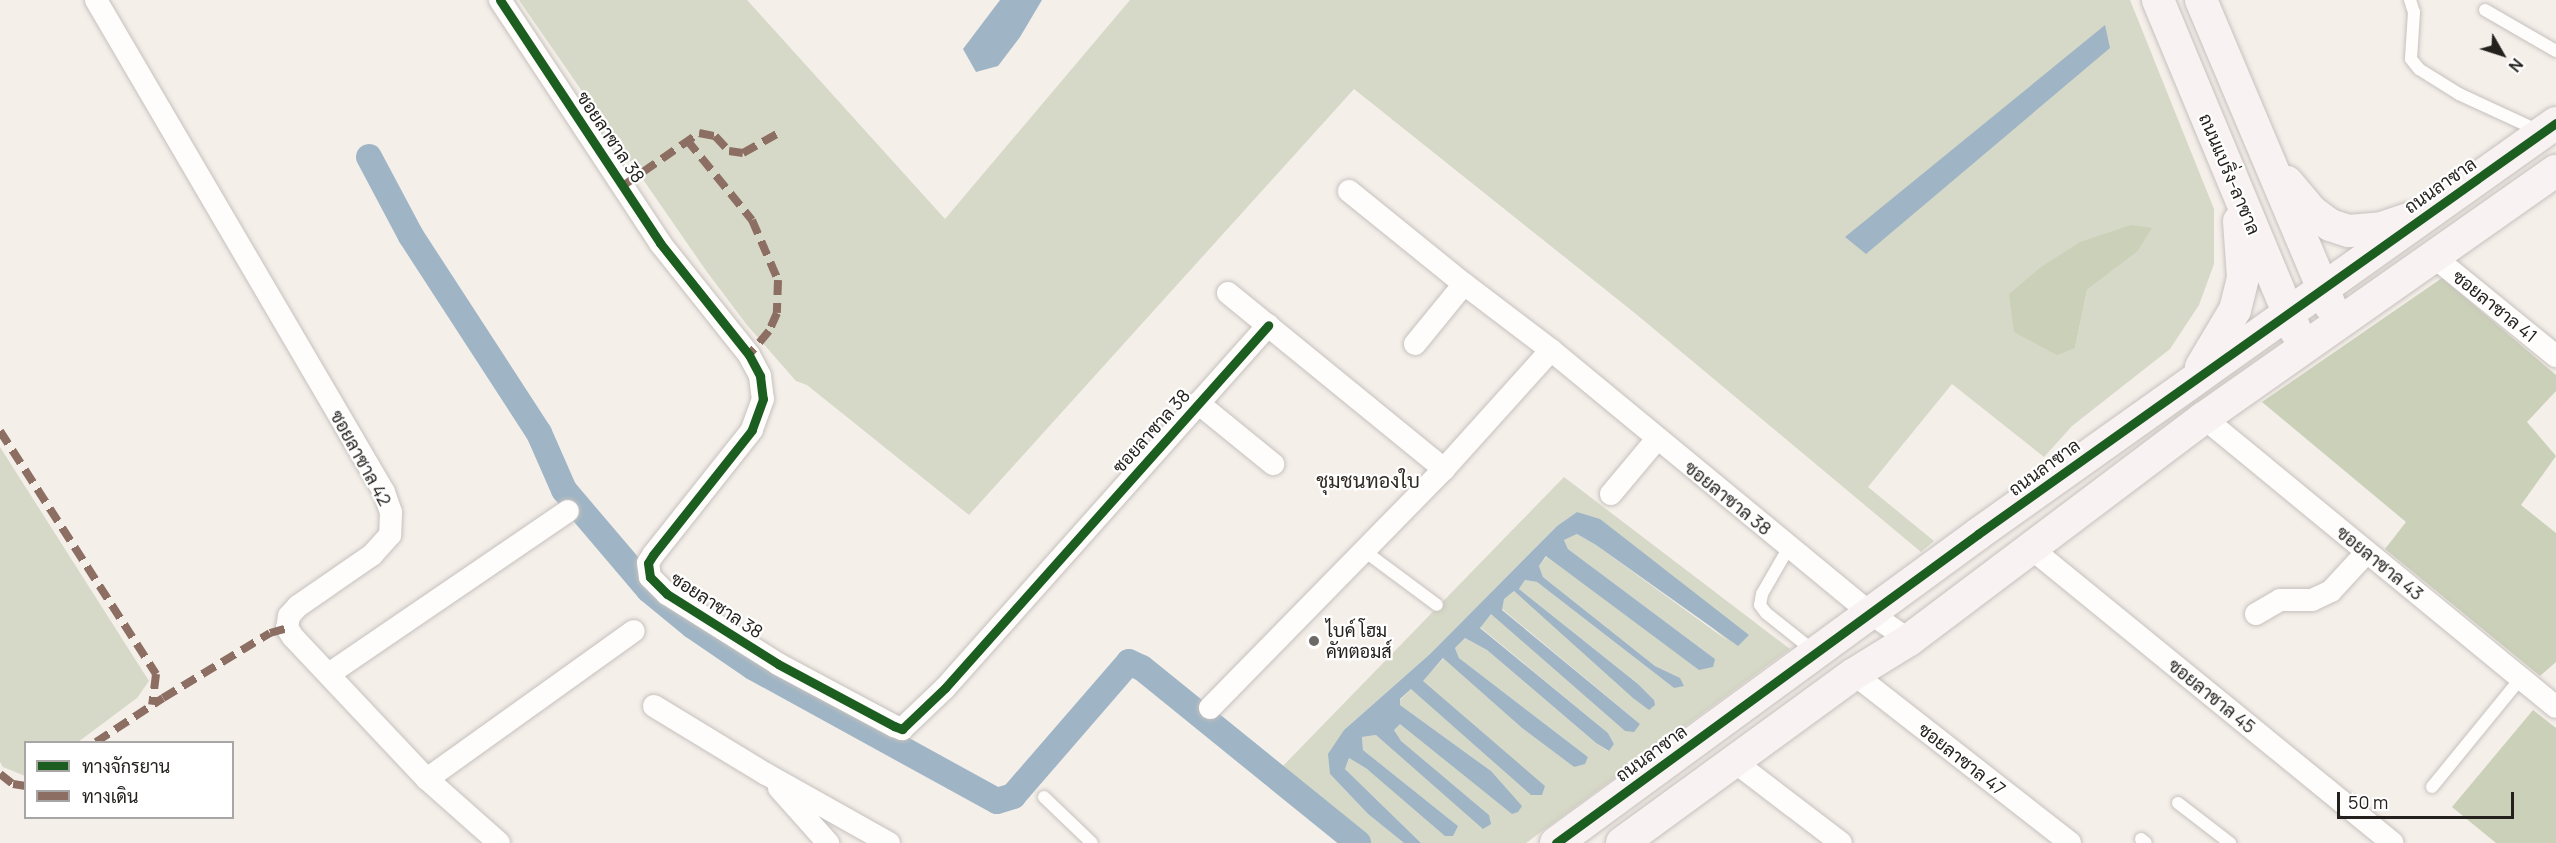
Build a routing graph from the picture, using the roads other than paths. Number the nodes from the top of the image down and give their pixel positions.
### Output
1 (96, 0) edge
2 (500, 0) edge
3 (2158, 0) edge
4 (2201, 0) edge
5 (2410, 0) edge
6 (2485, 10) dead end
7 (2556, 51) edge
8 (2549, 128) edge
9 (2256, 130) junction
10 (2225, 163) junction
11 (2556, 171) edge
12 (1349, 191) dead end
13 (2451, 197) junction
14 (2434, 257) junction
15 (1464, 284) junction
16 (2322, 288) junction
17 (1228, 293) dead end
18 (2288, 313) junction
19 (2338, 324) junction
20 (1268, 325) junction
21 (1415, 344) dead end
22 (2304, 348) junction
23 (1551, 350) junction
24 (2556, 356) edge
25 (2162, 402) junction
26 (1198, 403) junction
27 (2204, 418) junction
28 (1657, 439) junction
29 (1273, 464) dead end
30 (1444, 469) junction
31 (1611, 494) dead end
32 (568, 511) dead end
33 (1978, 534) junction
34 (1789, 547) junction
35 (1363, 550) junction
36 (2367, 552) junction
37 (2019, 557) junction
38 (1437, 605) dead end
39 (1870, 613) junction
40 (2256, 614) dead end
41 (634, 631) dead end
42 (1910, 640) junction
43 (1815, 653) junction
44 (329, 674) junction
45 (1854, 674) junction
46 (2521, 678) junction
47 (654, 706) dead end
48 (2556, 707) edge
49 (1210, 708) dead end
50 (1736, 762) junction
51 (766, 774) junction
52 (427, 779) junction
53 (2433, 787) dead end
54 (1044, 797) dead end
55 (2178, 803) dead end
56 (499, 843) edge
57 (828, 843) edge
58 (889, 843) edge
59 (1092, 843) edge
60 (1556, 843) edge
61 (1622, 843) edge
62 (1841, 843) edge
63 (2070, 843) edge
64 (2230, 843) edge
65 (2392, 843) edge

1 - 44 street, ซอยลาซาล 42
2 - 26 street, ซอยลาซาล 38
3 - 10 street, ถนนแบริ่ง-ลาซาล
4 - 9 street
5 - 8 lane
6 - 7 lane
8 - 13 street, ถนนลาซาล
9 - 13 street
9 - 16 street
10 - 18 street, ถนนแบริ่ง-ลาซาล
10 - 25 street
11 - 14 street
12 - 15 street, ซอยลาซาล 38
13 - 16 street, ถนนลาซาล
14 - 19 street
14 - 24 street, ซอยลาซาล 41
15 - 21 street
15 - 23 street, ซอยลาซาล 38
16 - 18 street, ถนนลาซาล
16 - 19 street
17 - 20 street
18 - 22 street, ถนนแบริ่ง-ลาซาล
18 - 25 street, ถนนลาซาล
19 - 22 street
20 - 26 street, ซอยลาซาล 38
20 - 30 street
22 - 27 street
23 - 28 street, ซอยลาซาล 38
23 - 30 street
25 - 33 street, ถนนลาซาล
26 - 29 street
27 - 36 street, ซอยลาซาล 43
27 - 37 street
28 - 31 street
28 - 34 street, ซอยลาซาล 38
30 - 35 street
32 - 44 street
33 - 37 street
33 - 39 street, ถนนลาซาล
34 - 39 street, ซอยลาซาล 38
34 - 43 lane
35 - 38 lane
35 - 49 street
36 - 40 street
36 - 46 street, ซอยลาซาล 43
37 - 42 street
37 - 65 street, ซอยลาซาล 45
39 - 42 street, ซอยลาซาล 38
39 - 43 street, ถนนลาซาล
41 - 52 street
42 - 45 street
43 - 60 street, ถนนลาซาล
44 - 52 street, ซอยลาซาล 42
45 - 50 street
45 - 63 street, ซอยลาซาล 47
46 - 48 street, ซอยลาซาล 43
46 - 53 lane
47 - 51 street
50 - 61 street
50 - 62 street
51 - 57 street
51 - 58 street
52 - 56 street, ซอยลาซาล 42
54 - 59 lane
55 - 64 lane

